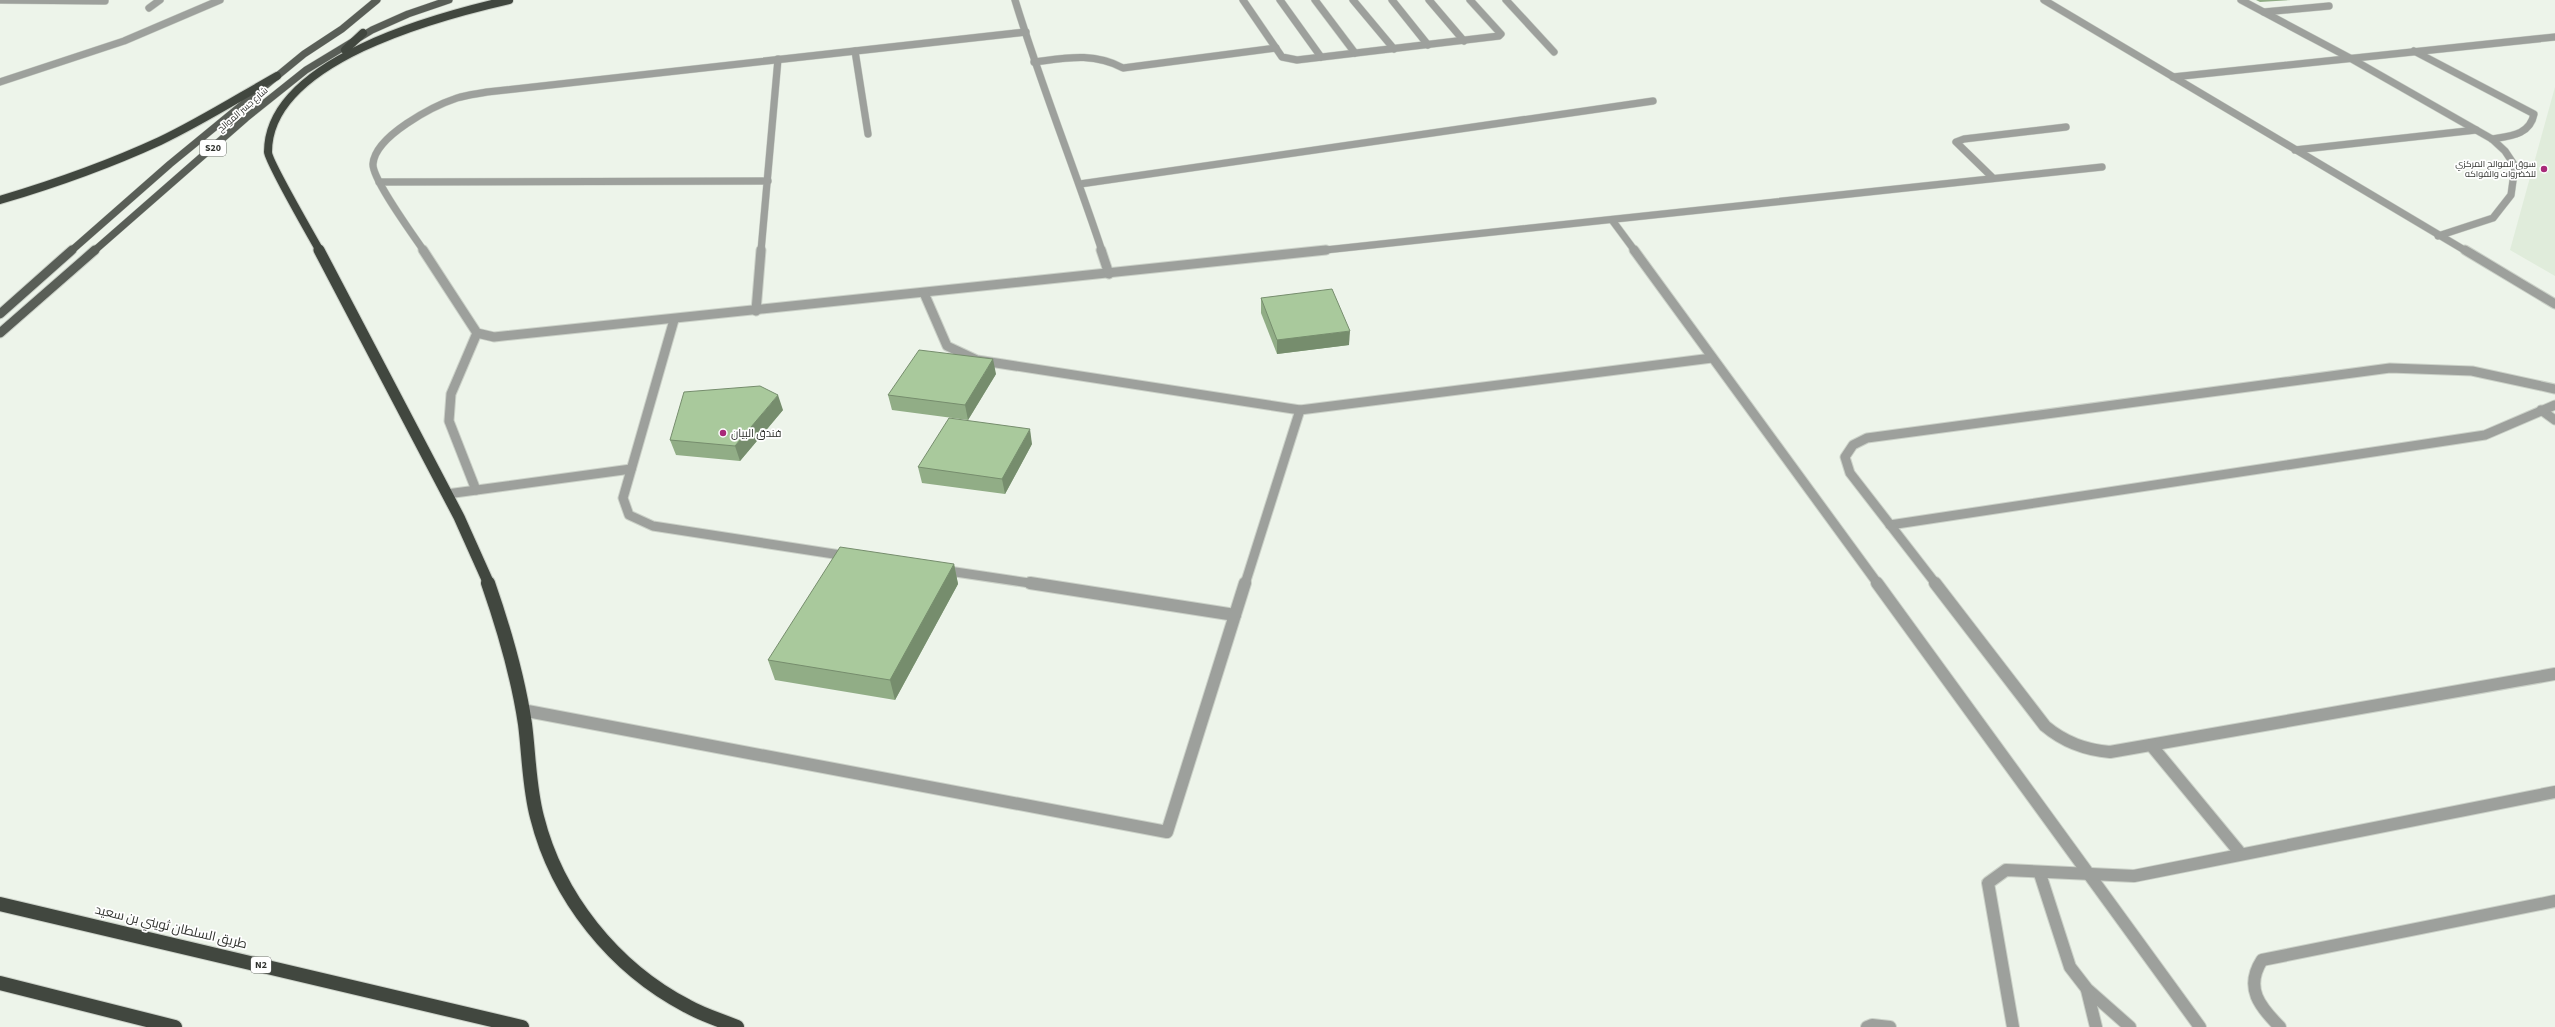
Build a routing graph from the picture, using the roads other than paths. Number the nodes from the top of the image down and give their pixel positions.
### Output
1 (0, 0) edge
2 (40, 0) edge
3 (160, 0) edge
4 (220, 0) edge
5 (377, 0) edge
6 (449, 0) edge
7 (509, 0) edge
8 (1016, 0) edge
9 (1243, 0) edge
10 (1280, 0) edge
11 (1315, 0) edge
12 (1353, 0) edge
13 (1392, 0) edge
14 (1429, 0) edge
15 (1470, 0) edge
16 (1506, 0) edge
17 (2044, 0) edge
18 (2241, 0) edge
19 (105, 1) edge
20 (2329, 6) dead end
21 (149, 8) dead end
22 (2264, 12) junction
23 (1026, 32) junction
24 (363, 33) junction
25 (2555, 37) edge
26 (1464, 41) junction
27 (1428, 45) junction
28 (1276, 48) junction
29 (1394, 49) junction
30 (855, 51) junction
31 (2414, 51) junction
32 (1554, 52) dead end
33 (1355, 54) junction
34 (1321, 57) junction
35 (2350, 58) junction
36 (778, 59) junction
37 (1034, 62) junction
38 (277, 76) junction
39 (2173, 77) junction
40 (0, 82) edge
41 (1653, 102) dead end
42 (284, 105) junction
43 (2066, 127) dead end
44 (2476, 130) junction
45 (868, 134) dead end
46 (2492, 139) junction
47 (2295, 150) junction
48 (2102, 167) dead end
49 (1993, 178) junction
50 (768, 181) junction
51 (379, 182) junction
52 (1080, 184) junction
53 (0, 200) edge
54 (1612, 220) junction
55 (2438, 236) junction
56 (1109, 274) junction
57 (924, 293) junction
58 (2555, 304) edge
59 (756, 311) junction
60 (0, 314) edge
61 (674, 320) junction
62 (0, 333) edge
63 (477, 333) junction
64 (1712, 358) junction
65 (2555, 389) edge
66 (2555, 405) edge
67 (1300, 410) junction
68 (2541, 410) junction
69 (2555, 420) edge
70 (631, 469) junction
71 (476, 490) junction
72 (447, 494) junction
73 (1890, 525) junction
74 (858, 558) edge
75 (928, 568) edge
76 (1235, 615) junction
77 (2555, 674) edge
78 (522, 710) junction
79 (2151, 745) junction
80 (2555, 792) edge
81 (2241, 854) junction
82 (2088, 873) junction
83 (2040, 874) junction
84 (2555, 901) edge
85 (0, 904) edge
86 (0, 983) edge
87 (2087, 989) junction
88 (175, 1027) edge
89 (522, 1027) edge
90 (737, 1027) edge
91 (1867, 1027) edge
92 (1890, 1027) edge
93 (2014, 1027) edge
94 (2096, 1027) edge
95 (2130, 1027) edge
96 (2200, 1027) edge
97 (2280, 1027) edge

1 - 2 street
2 - 19 street
3 - 21 street
4 - 40 street
5 - 38 main road, شارع جسر الموالح / S20
6 - 24 main road, شارع جسر الموالح / S20
7 - 42 highway
8 - 23 street
9 - 28 street
10 - 34 street
11 - 33 street
12 - 29 street
13 - 27 street
14 - 26 street
15 - 26 street
16 - 32 street
17 - 39 street
18 - 22 street
20 - 22 street
22 - 35 street
23 - 30 street
23 - 37 street
24 - 42 highway
24 - 62 main road, شارع جسر الموالح / S20
25 - 31 street
26 - 27 street
27 - 29 street
28 - 34 street
28 - 37 street
29 - 33 street
30 - 36 street
30 - 45 street
31 - 35 street
31 - 46 street
33 - 34 street
35 - 39 street
35 - 44 street
36 - 50 street
36 - 51 street
37 - 52 street
38 - 53 highway
38 - 60 main road, شارع جسر الموالح / S20
39 - 47 street
41 - 52 street
42 - 72 highway
43 - 49 street
44 - 46 street
44 - 47 street
46 - 55 street
47 - 55 street
48 - 49 street
49 - 54 street
50 - 51 street
50 - 59 street
51 - 63 street
52 - 56 street
54 - 56 street
54 - 64 street
55 - 58 street
56 - 57 street
57 - 59 street
57 - 67 street
59 - 61 street
61 - 63 street
61 - 70 street
63 - 71 street
64 - 67 street
64 - 82 street
65 - 73 street
66 - 68 street
67 - 76 street
68 - 69 street
68 - 73 street
70 - 71 street
70 - 74 street
71 - 72 street
72 - 78 highway
73 - 79 street
75 - 76 street
76 - 78 street
77 - 79 street
78 - 90 highway
79 - 81 street
80 - 81 street
81 - 82 street
82 - 83 street
82 - 96 street
83 - 87 street
83 - 93 street
84 - 97 street
85 - 89 highway, طريق السلطان ثويني بن سعيد / N2
86 - 88 highway
87 - 94 street
87 - 95 street
91 - 92 street

